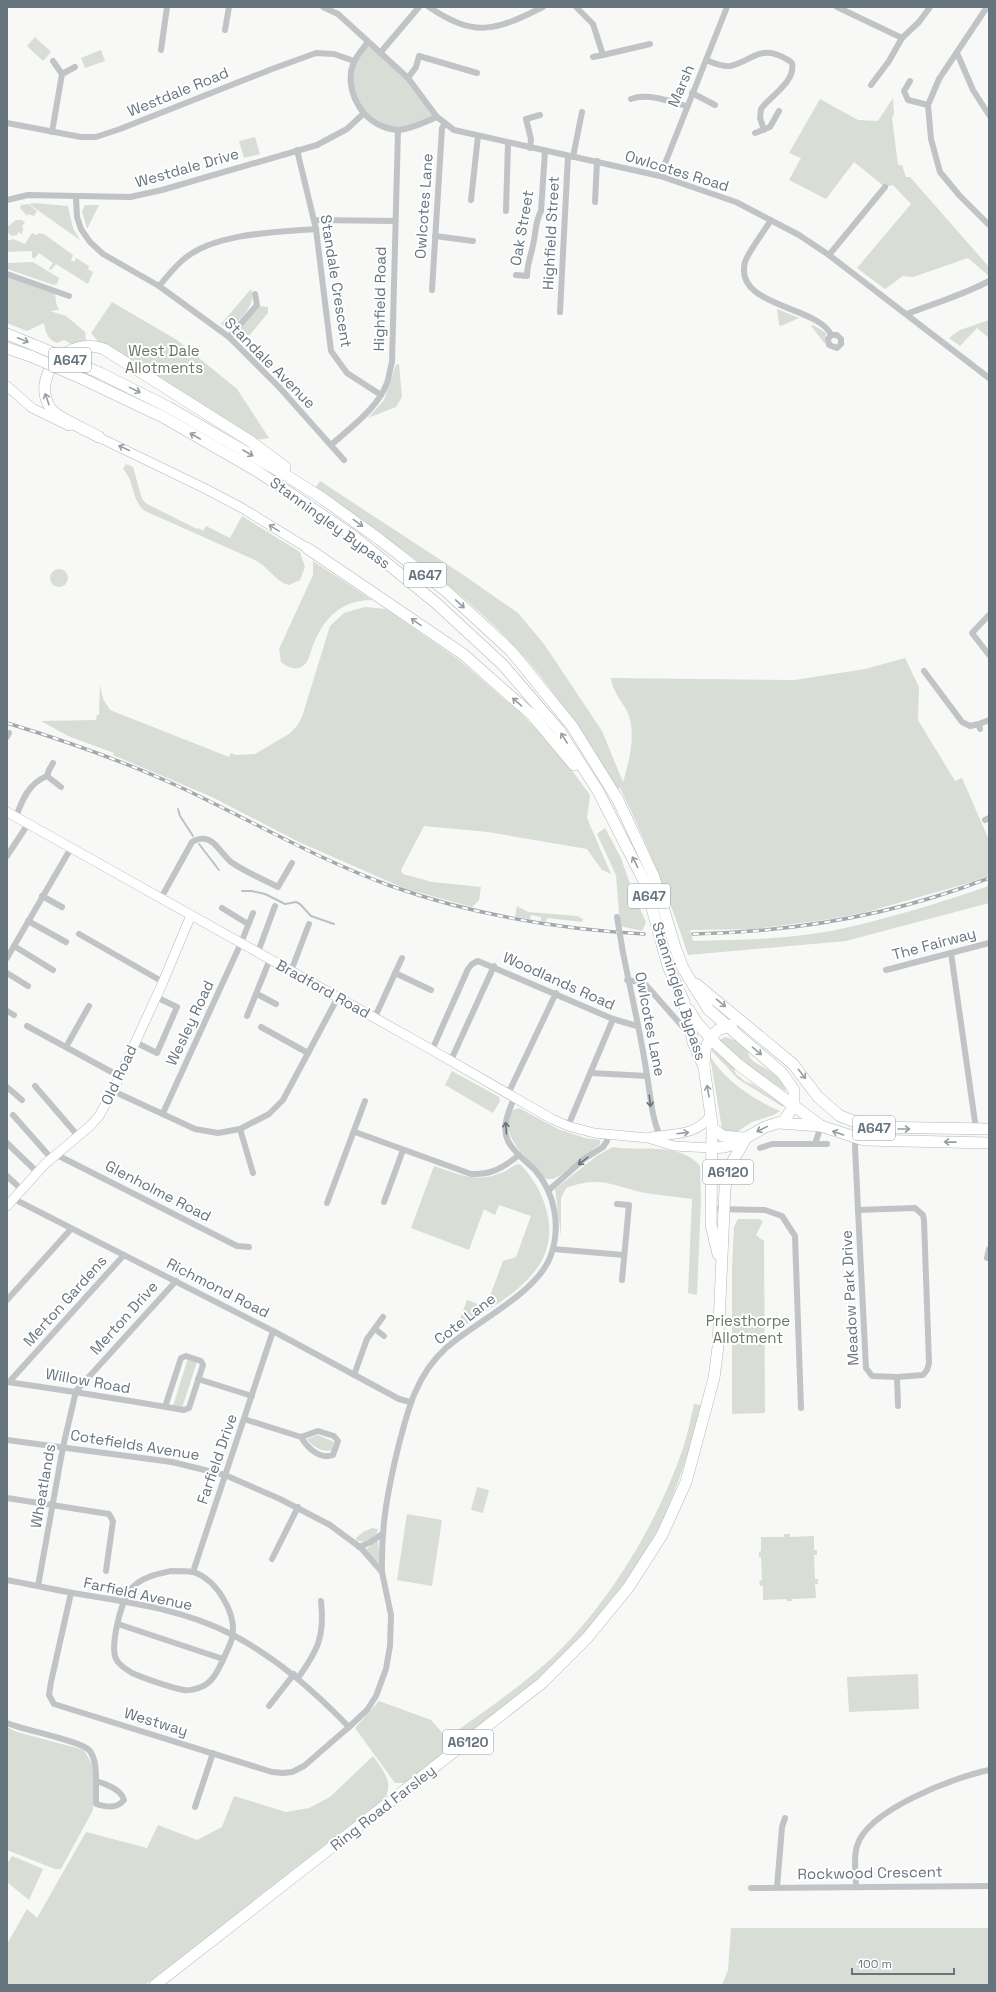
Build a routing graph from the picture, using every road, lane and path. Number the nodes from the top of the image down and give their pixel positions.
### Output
1 (167, 7) edge
2 (229, 7) edge
3 (323, 7) edge
4 (419, 7) edge
5 (429, 7) edge
6 (543, 7) edge
7 (576, 7) edge
8 (727, 7) edge
9 (837, 7) edge
10 (930, 7) edge
11 (987, 7) edge
12 (225, 30) dead end
13 (902, 38) junction
14 (368, 42) junction
15 (650, 44) dead end
16 (160, 50) dead end
17 (380, 52) junction
18 (957, 53) junction
19 (603, 55) junction
20 (593, 57) dead end
21 (354, 60) junction
22 (706, 60) junction
23 (53, 61) dead end
24 (75, 67) dead end
25 (477, 73) dead end
26 (62, 74) junction
27 (408, 78) junction
28 (910, 81) dead end
29 (871, 85) dead end
30 (692, 93) junction
31 (632, 99) dead end
32 (928, 104) junction
33 (715, 105) dead end
34 (686, 106) junction
35 (780, 111) dead end
36 (582, 112) dead end
37 (362, 114) junction
38 (540, 115) dead end
39 (989, 115) edge
40 (437, 117) junction
41 (7, 123) edge
42 (445, 124) junction
43 (398, 130) junction
44 (764, 130) junction
45 (52, 132) junction
46 (755, 133) dead end
47 (478, 136) junction
48 (508, 143) junction
49 (530, 148) junction
50 (297, 150) junction
51 (545, 151) junction
52 (570, 156) junction
53 (597, 161) junction
54 (660, 176) junction
55 (885, 187) dead end
56 (76, 197) junction
57 (7, 200) edge
58 (472, 200) dead end
59 (595, 202) dead end
60 (506, 211) dead end
61 (314, 220) junction
62 (771, 220) junction
63 (395, 221) junction
64 (989, 225) edge
65 (316, 228) junction
66 (435, 236) junction
67 (473, 241) dead end
68 (829, 255) junction
69 (7, 274) edge
70 (516, 275) dead end
71 (989, 281) edge
72 (159, 286) junction
73 (432, 290) dead end
74 (255, 294) dead end
75 (69, 296) dead end
76 (264, 304) dead end
77 (257, 305) junction
78 (560, 312) dead end
79 (907, 314) junction
80 (7, 334) edge
81 (831, 336) dead end
82 (228, 337) junction
83 (7, 348) edge
84 (989, 378) edge
85 (7, 386) edge
86 (381, 395) junction
87 (99, 437) junction
88 (331, 445) junction
89 (344, 460) dead end
90 (322, 498) junction
91 (307, 548) joint
92 (989, 615) edge
93 (989, 655) edge
94 (924, 671) dead end
95 (989, 720) edge
96 (53, 763) dead end
97 (47, 776) junction
98 (61, 787) dead end
99 (7, 812) edge
100 (16, 817) junction
101 (28, 824) junction
102 (619, 832) junction
103 (71, 848) junction
104 (7, 856) edge
105 (292, 863) dead end
106 (42, 896) junction
107 (161, 898) junction
108 (275, 906) dead end
109 (62, 907) dead end
110 (222, 908) dead end
111 (253, 913) dead end
112 (191, 915) junction
113 (617, 917) dead end
114 (28, 920) junction
115 (248, 924) junction
116 (309, 924) dead end
117 (79, 934) dead end
118 (66, 942) dead end
119 (241, 943) junction
120 (989, 943) edge
121 (14, 946) junction
122 (258, 952) junction
123 (951, 953) junction
124 (7, 958) edge
125 (402, 958) dead end
126 (270, 959) junction
127 (494, 966) junction
128 (53, 970) dead end
129 (886, 970) dead end
130 (291, 971) junction
131 (7, 973) edge
132 (395, 973) junction
133 (627, 980) junction
134 (690, 980) junction
135 (163, 982) junction
136 (28, 986) dead end
137 (431, 990) dead end
138 (556, 993) junction
139 (257, 994) junction
140 (156, 997) junction
141 (338, 997) junction
142 (684, 1002) junction
143 (276, 1004) dead end
144 (89, 1006) dead end
145 (7, 1011) edge
146 (14, 1015) dead end
147 (247, 1016) dead end
148 (374, 1017) junction
149 (613, 1019) junction
150 (27, 1026) dead end
151 (637, 1026) junction
152 (727, 1026) junction
153 (261, 1027) dead end
154 (752, 1029) junction
155 (692, 1037) junction
156 (710, 1038) junction
157 (135, 1042) junction
158 (66, 1047) junction
159 (432, 1050) junction
160 (308, 1053) junction
161 (451, 1060) junction
162 (704, 1067) junction
163 (591, 1073) junction
164 (119, 1076) junction
165 (647, 1076) junction
166 (35, 1086) dead end
167 (7, 1087) edge
168 (113, 1091) junction
169 (511, 1096) junction
170 (22, 1100) dead end
171 (365, 1101) dead end
172 (794, 1105) junction
173 (162, 1113) junction
174 (12, 1115) dead end
175 (711, 1116) junction
176 (780, 1123) junction
177 (568, 1126) junction
178 (820, 1126) junction
179 (712, 1128) junction
180 (240, 1129) junction
181 (976, 1129) junction
182 (989, 1129) edge
183 (355, 1132) junction
184 (607, 1134) junction
185 (78, 1136) junction
186 (660, 1136) junction
187 (648, 1138) junction
188 (746, 1138) junction
189 (856, 1138) junction
190 (7, 1143) edge
191 (989, 1143) edge
192 (815, 1144) junction
193 (827, 1144) dead end
194 (711, 1148) junction
195 (760, 1148) dead end
196 (404, 1150) junction
197 (519, 1155) junction
198 (53, 1156) junction
199 (37, 1172) junction
200 (253, 1173) dead end
201 (7, 1176) edge
202 (22, 1190) junction
203 (549, 1190) junction
204 (384, 1202) dead end
205 (10, 1203) edge
206 (327, 1203) dead end
207 (616, 1204) dead end
208 (712, 1209) junction
209 (724, 1209) junction
210 (858, 1210) junction
211 (71, 1229) junction
212 (249, 1247) dead end
213 (553, 1249) junction
214 (989, 1249) edge
215 (124, 1255) junction
216 (624, 1255) junction
217 (987, 1258) dead end
218 (720, 1266) junction
219 (622, 1280) dead end
220 (176, 1281) junction
221 (7, 1300) edge
222 (383, 1317) dead end
223 (375, 1329) junction
224 (273, 1330) junction
225 (384, 1336) dead end
226 (354, 1376) junction
227 (897, 1377) junction
228 (198, 1379) junction
229 (8, 1382) edge
230 (76, 1391) junction
231 (252, 1396) junction
232 (410, 1402) junction
233 (898, 1406) dead end
234 (166, 1407) junction
235 (801, 1408) dead end
236 (244, 1419) junction
237 (301, 1437) junction
238 (7, 1440) edge
239 (63, 1447) junction
240 (225, 1475) junction
241 (7, 1498) edge
242 (53, 1504) junction
243 (298, 1507) junction
244 (382, 1534) junction
245 (359, 1547) junction
246 (272, 1559) dead end
247 (106, 1571) dead end
248 (193, 1572) junction
249 (382, 1572) junction
250 (7, 1580) edge
251 (38, 1586) junction
252 (71, 1593) junction
253 (125, 1601) junction
254 (321, 1601) dead end
255 (118, 1624) junction
256 (233, 1635) junction
257 (223, 1659) junction
258 (296, 1676) junction
259 (269, 1706) dead end
260 (7, 1723) edge
261 (349, 1727) junction
262 (213, 1753) junction
263 (989, 1770) edge
264 (96, 1781) junction
265 (195, 1807) dead end
266 (785, 1818) dead end
267 (856, 1886) junction
268 (989, 1886) edge
269 (751, 1888) dead end
270 (777, 1888) junction
271 (155, 1985) edge

1 - 16 street
2 - 12 street
3 - 14 street, Owlcotes Road
4 - 17 street
5 - 6 street
7 - 19 street
8 - 22 street, Marsh
9 - 13 street
10 - 13 street
11 - 18 street
13 - 29 street
14 - 17 street, Owlcotes Road
14 - 21 street
15 - 19 street
17 - 27 street, Owlcotes Road
18 - 32 street
18 - 39 street
19 - 20 street
21 - 37 street
21 - 45 street, Westdale Road
22 - 30 street, Marsh
22 - 44 street
23 - 26 street
24 - 26 street
25 - 27 street
26 - 45 street
27 - 40 street, Owlcotes Road
28 - 32 street
30 - 33 street
30 - 34 street, Marsh
31 - 34 street
32 - 64 street
34 - 54 street, Marsh
35 - 44 street
36 - 52 street, Highfield Street
37 - 43 street
37 - 50 street, Westdale Drive
38 - 49 street
40 - 42 street, Owlcotes Road
40 - 43 street
41 - 45 street, Westdale Road
42 - 47 street, Owlcotes Road
42 - 66 street, Owlcotes Lane
43 - 63 street, Highfield Road
44 - 46 street
47 - 48 street, Owlcotes Road
47 - 58 street
48 - 49 street, Owlcotes Road
48 - 60 street
49 - 51 street, Owlcotes Road
50 - 56 street, Westdale Drive
50 - 61 street, Standale Crescent
51 - 52 street, Owlcotes Road
51 - 70 street, Oak Street
52 - 53 street, Owlcotes Road
52 - 78 street, Highfield Street
53 - 54 street, Owlcotes Road
53 - 59 street
54 - 62 street, Owlcotes Road
55 - 68 street
56 - 57 street, Westdale Drive
56 - 72 street, Standale Avenue
61 - 63 street
61 - 65 street, Standale Crescent
62 - 68 street, Owlcotes Road
62 - 81 street
63 - 86 street, Highfield Road
65 - 72 street
65 - 86 street, Standale Crescent
66 - 67 street
66 - 73 street, Owlcotes Lane
68 - 79 street, Owlcotes Road
69 - 75 street
71 - 79 street
72 - 82 street, Standale Avenue
74 - 77 street
76 - 77 street
77 - 82 street
79 - 84 street, Owlcotes Road
80 -> 90 highway, Stanningley Bypass / A647, bridge
82 - 88 street, Standale Avenue
102 -> 83 highway, Stanningley Bypass / A647, bridge
85 - 87 main road
86 - 88 street, Highfield Road
87 -> 90 highway
91 -> 87 main road
88 - 89 street, Standale Avenue
90 -> 134 highway, Stanningley Bypass / A647
102 -> 91 highway
92 - 93 street
94 - 95 street
96 - 97 street
97 - 98 street
97 - 100 street
99 - 100 main road, Bradford Road
100 - 101 main road, Bradford Road
101 - 103 main road, Bradford Road
101 - 104 street
142 -> 102 highway, Stanningley Bypass / A647
103 - 106 street
103 - 107 main road, Bradford Road
105 - 107 street
106 - 109 street
106 - 114 street
107 - 112 main road, Bradford Road
108 - 122 street
110 - 115 street
111 - 115 street, Wesley Road
112 - 119 main road, Bradford Road
112 - 135 main road, Old Road
113 - 133 street, Owlcotes Lane, bridge
114 - 118 street
114 - 121 street
115 - 119 street, Wesley Road
116 - 130 street
117 - 135 street
119 - 122 main road, Bradford Road
119 - 173 street, Wesley Road
120 - 123 street, The Fairway
121 - 124 street
121 - 128 street
122 - 126 main road, Bradford Road
123 - 129 street, The Fairway
123 - 181 street
125 - 132 street
126 - 130 main road, Bradford Road
126 - 139 street
127 - 138 street, Woodlands Road
127 - 159 street, Woodlands Road
127 - 161 street
130 - 141 main road, Bradford Road
131 - 136 street
132 - 137 street
132 - 148 street
133 - 151 street, Owlcotes Lane
133 - 155 street
134 - 152 highway, Stanningley Bypass
134 -> 154 highway, A647
135 - 140 main road, Old Road
138 - 149 street, Woodlands Road
138 - 169 street, Cote Lane
139 - 143 street
139 - 147 street
140 - 157 main road, Old Road
140 - 157 street
141 - 148 main road, Bradford Road
141 - 160 street
142 - 155 highway, Stanningley Bypass / A647
142 - 156 highway, A647
144 - 158 street
145 - 146 street
148 - 159 main road, Bradford Road
149 - 151 street, Woodlands Road
149 - 163 street
150 - 158 street
151 - 165 street, Owlcotes Lane
152 - 154 highway
152 - 156 highway
152 -> 172 highway, Stanningley Bypass
153 - 160 street
154 -> 181 highway, A647
155 - 162 highway, Stanningley Bypass / A647
156 - 162 highway
156 - 172 highway, A647
157 - 164 main road, Old Road
158 - 164 street
159 - 161 main road, Bradford Road
160 - 180 street
161 - 169 main road, Bradford Road
175 -> 162 highway
163 - 165 street
163 - 177 street
164 - 168 main road, Old Road
165 -> 186 street, Owlcotes Lane
166 - 185 street
167 - 170 street
168 - 173 street
168 - 185 main road, Old Road
169 - 177 main road, Bradford Road
197 -> 169 street, Cote Lane
171 - 183 street
172 - 176 highway
172 - 178 highway, A647
173 - 180 street
174 - 198 street
175 - 179 highway
186 -> 175 main road, Bradford Road
176 - 178 highway
176 -> 188 highway
177 - 184 main road, Bradford Road
189 -> 178 highway, A647
178 - 192 street
179 - 188 highway
179 - 194 highway
180 - 200 street
181 - 182 highway, A647
183 - 196 street
183 - 206 street
184 - 187 main road, Bradford Road
184 -> 203 street
185 - 198 main road, Old Road
186 - 187 main road, Bradford Road
187 - 194 main road, Bradford Road
188 - 194 highway
188 - 209 highway, A6120
191 -> 189 highway, A647
189 - 210 street
190 - 199 street
192 - 193 street
192 - 195 street
194 - 208 highway, A6120
196 - 197 street
196 - 204 street
197 - 203 street, Cote Lane
198 - 199 main road, Old Road
198 - 212 street, Glenholme Road
199 - 202 main road, Old Road
201 - 202 street
202 - 205 main road, Old Road
203 - 213 street, Cote Lane
205 - 211 street, Richmond Road
207 - 216 street
208 - 209 street
208 - 218 highway, A6120
209 - 218 highway, A6120
209 - 235 street
210 - 227 street, Meadow Park Drive
210 - 227 street
211 - 215 street, Richmond Road
211 - 221 street
213 - 216 street
213 - 232 street, Cote Lane
214 - 217 street
215 - 220 street, Richmond Road
215 - 229 street, Merton Gardens
216 - 219 street
218 - 271 highway, Ring Road Farsley / A6120
220 - 224 street, Richmond Road
220 - 230 street, Merton Drive
222 - 223 street
223 - 225 street
223 - 226 street
224 - 226 street, Richmond Road
224 - 231 street, Farfield Drive
226 - 232 street, Richmond Road
227 - 233 street
228 - 231 street
228 - 234 street, Willow Road
228 - 234 street
229 - 230 street, Willow Road
230 - 234 street, Willow Road
230 - 239 street, Wheatlands
231 - 236 street, Farfield Drive
232 - 244 street, Cote Lane
236 - 237 street
236 - 240 street, Farfield Drive
237 - 237 street
238 - 239 street, Cotefields Avenue
239 - 240 street, Cotefields Avenue
239 - 242 street, Wheatlands
240 - 243 street, Cotefields Avenue
240 - 248 street, Farfield Drive
241 - 242 street
242 - 247 street
242 - 251 street, Wheatlands
243 - 245 street, Cotefields Avenue
243 - 246 street
244 - 245 street
244 - 249 street, Cote Lane
245 - 249 street, Cotefields Avenue
248 - 253 street
248 - 256 street
249 - 261 street
250 - 251 street, Farfield Avenue
251 - 252 street, Farfield Avenue
252 - 253 street, Farfield Avenue
252 - 262 street, Westway
253 - 255 street
253 - 256 street, Farfield Avenue
254 - 258 street
255 - 257 street
255 - 257 street
256 - 257 street
256 - 258 street, Farfield Avenue
258 - 259 street
258 - 261 street, Farfield Avenue
260 - 264 street
261 - 262 street, Westway
262 - 265 street
263 - 267 street
264 - 264 street
266 - 270 street
267 - 268 street, Rockwood Crescent
267 - 270 street, Rockwood Crescent
269 - 270 street, Rockwood Crescent

